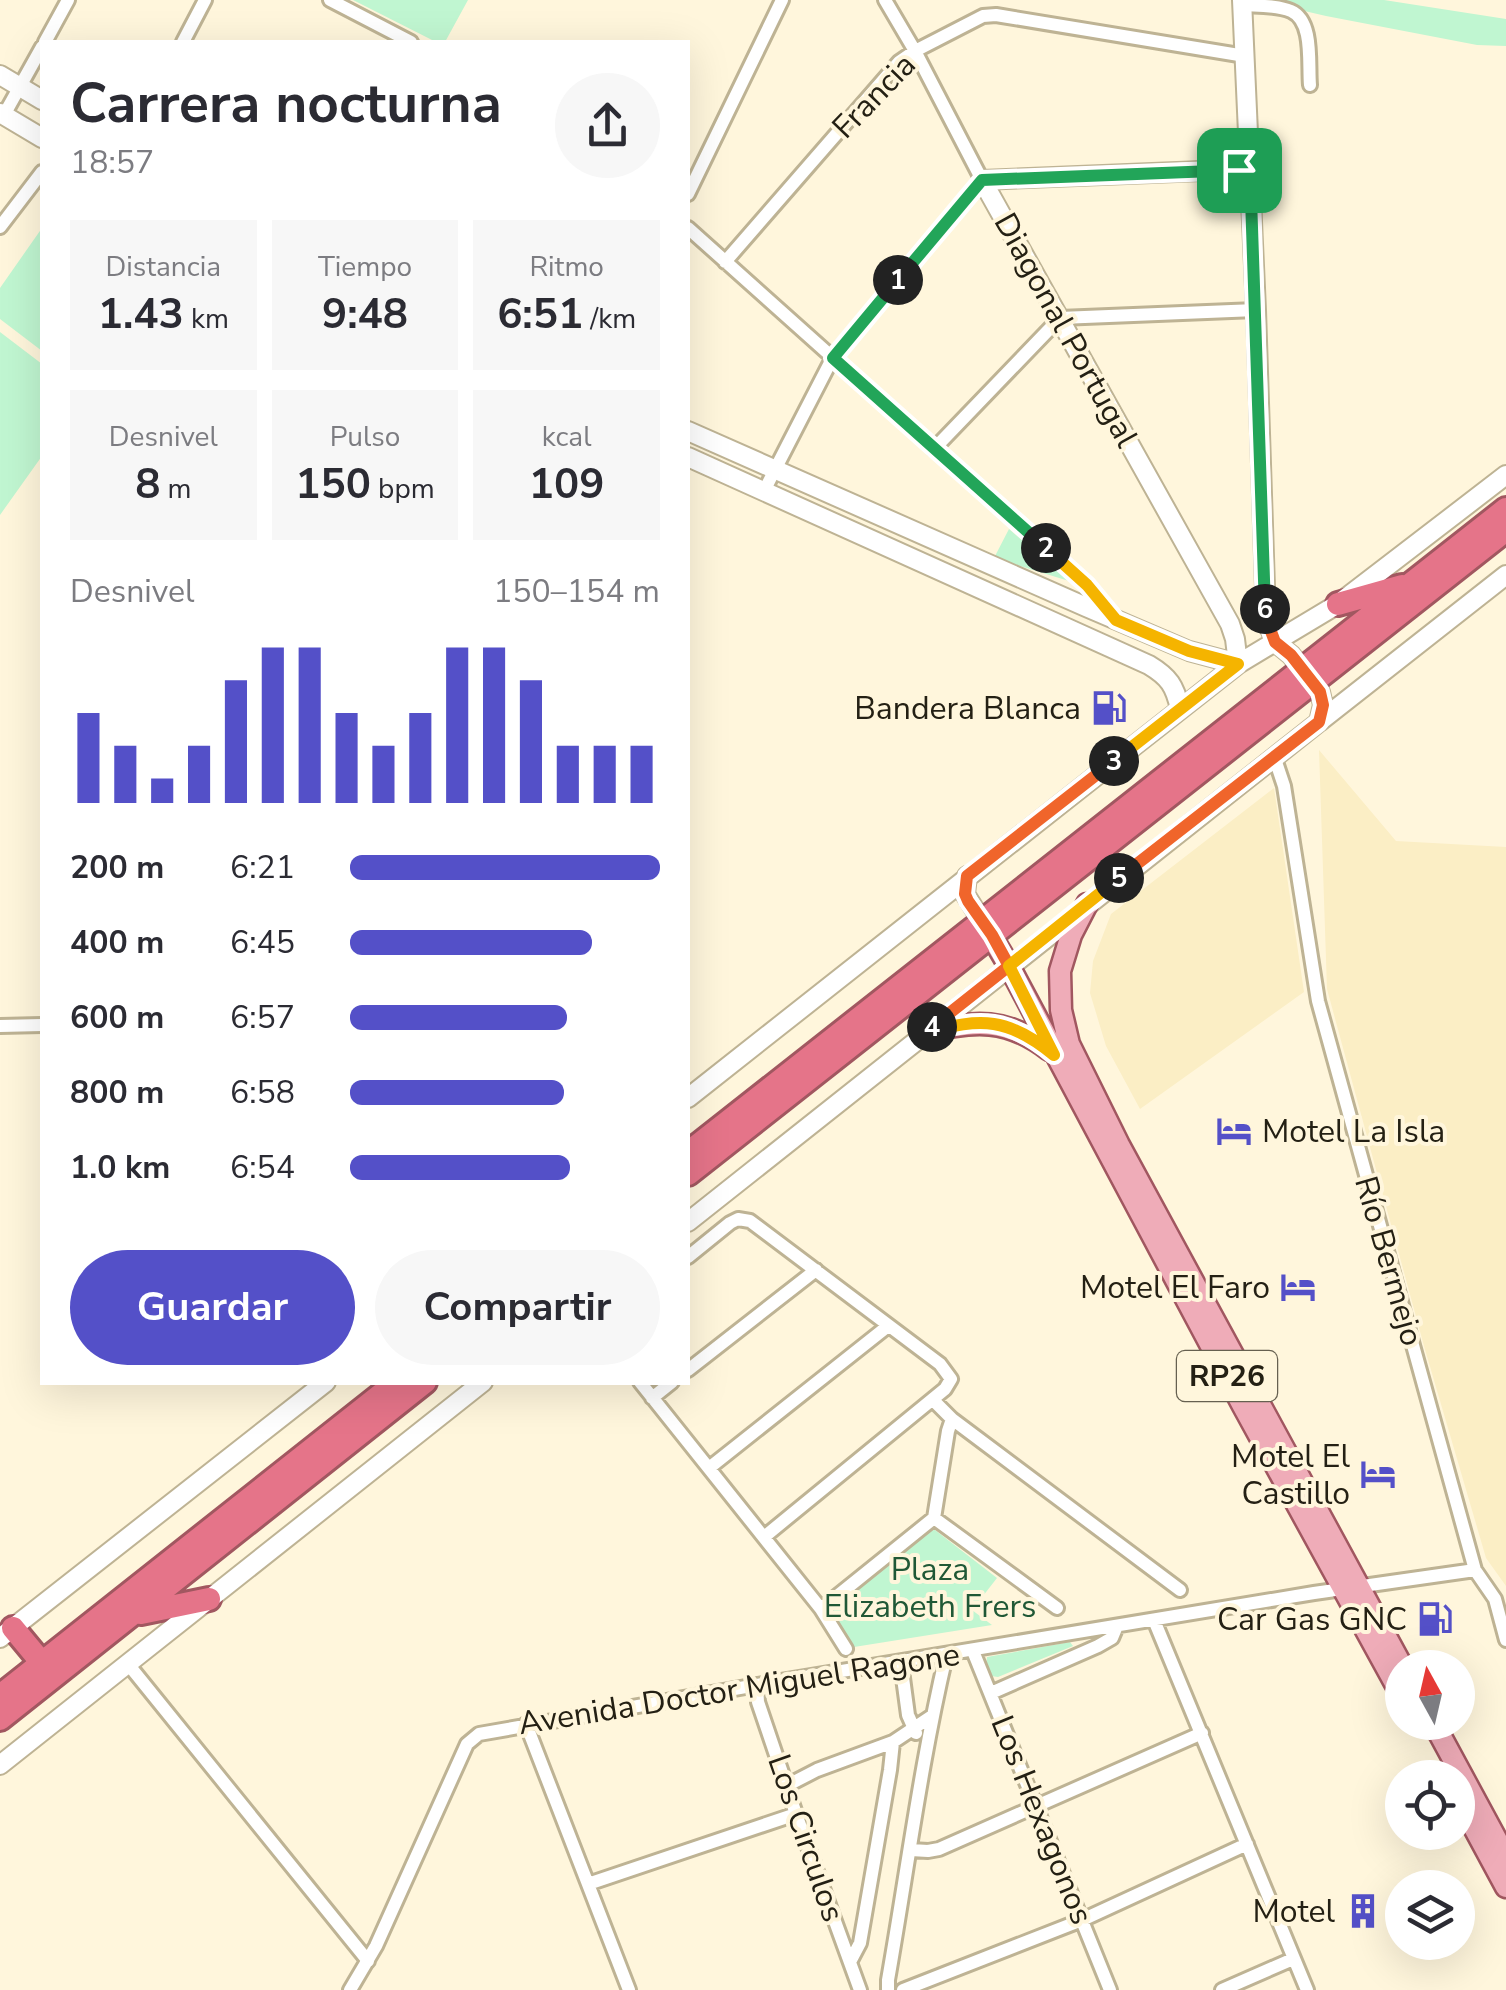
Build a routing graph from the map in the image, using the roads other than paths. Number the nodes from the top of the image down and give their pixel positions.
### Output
1 (68, 0) edge
2 (205, 0) edge
3 (330, 0) edge
4 (782, 0) edge
5 (885, 0) edge
6 (1243, 2) edge
7 (47, 40) edge
8 (184, 40) edge
9 (407, 40) edge
10 (915, 51) junction
11 (40, 52) edge
12 (1245, 56) junction
13 (0, 76) edge
14 (1310, 85) dead end
15 (20, 88) junction
16 (40, 99) edge
17 (2, 114) edge
18 (40, 137) edge
19 (1250, 169) junction
20 (40, 175) edge
21 (982, 180) junction
22 (690, 190) edge
23 (0, 227) edge
24 (690, 230) edge
25 (724, 262) junction
26 (1256, 310) junction
27 (1060, 318) junction
28 (833, 358) junction
29 (690, 432) edge
30 (934, 449) junction
31 (690, 457) edge
32 (774, 471) junction
33 (1506, 474) edge
34 (764, 491) junction
35 (1506, 509) edge
36 (1506, 530) edge
37 (1506, 576) edge
38 (1414, 582) junction
39 (1338, 604) junction
40 (1116, 620) junction
41 (1275, 642) junction
42 (1238, 664) junction
43 (1309, 676) junction
44 (1180, 709) junction
45 (1319, 722) junction
46 (1274, 756) junction
47 (967, 876) junction
48 (1087, 904) junction
49 (987, 928) junction
50 (1009, 966) junction
51 (40, 1025) edge
52 (0, 1026) edge
53 (926, 1032) junction
54 (1054, 1055) junction
55 (690, 1096) edge
56 (690, 1149) edge
57 (690, 1172) edge
58 (690, 1220) edge
59 (690, 1255) edge
60 (816, 1270) junction
61 (888, 1326) junction
62 (690, 1368) edge
63 (322, 1385) edge
64 (393, 1385) edge
65 (421, 1385) edge
66 (478, 1385) edge
67 (642, 1385) edge
68 (668, 1385) edge
69 (652, 1398) junction
70 (933, 1400) junction
71 (952, 1419) junction
72 (709, 1468) junction
73 (934, 1518) junction
74 (764, 1537) junction
75 (1476, 1570) junction
76 (1350, 1588) junction
77 (1180, 1590) dead end
78 (209, 1598) junction
79 (1500, 1600) edge
80 (1057, 1608) dead end
81 (821, 1609) junction
82 (133, 1615) junction
83 (1154, 1620) junction
84 (1117, 1626) junction
85 (6, 1633) edge
86 (1506, 1640) edge
87 (846, 1650) dead end
88 (1391, 1650) edge
89 (972, 1651) junction
90 (946, 1656) junction
91 (1385, 1661) edge
92 (42, 1663) junction
93 (901, 1663) junction
94 (128, 1664) junction
95 (756, 1685) junction
96 (991, 1693) junction
97 (0, 1696) edge
98 (932, 1716) junction
99 (0, 1719) edge
100 (526, 1724) junction
101 (914, 1729) junction
102 (1202, 1733) junction
103 (1443, 1740) edge
104 (893, 1742) junction
105 (925, 1753) junction
106 (0, 1765) edge
107 (788, 1785) junction
108 (1037, 1806) junction
109 (796, 1814) junction
110 (1475, 1828) edge
111 (1247, 1844) junction
112 (911, 1850) junction
113 (1506, 1857) edge
114 (588, 1884) junction
115 (1506, 1887) edge
116 (1082, 1920) junction
117 (1294, 1959) junction
118 (368, 1960) junction
119 (850, 1962) junction
120 (350, 1990) edge
121 (629, 1990) edge
122 (860, 1990) edge
123 (888, 1990) edge
124 (904, 1990) edge
125 (1110, 1990) edge
126 (1222, 1990) edge
127 (1307, 1990) edge

1 - 7 street
2 - 8 street
3 - 9 street
4 - 22 street
5 - 10 street, Diagonal Portugal
6 - 12 main road
6 - 14 street
10 - 12 street, Francia
10 - 21 street, Diagonal Portugal
10 - 25 street, Francia
11 - 15 street
12 - 19 main road
13 - 15 main road
15 - 16 main road
15 - 17 street
17 - 18 main road
19 - 21 main road
19 - 26 main road
20 - 23 street
21 - 27 main road, Diagonal Portugal
21 - 28 street
24 - 25 street
25 - 28 street
26 - 27 street
26 - 41 main road
27 - 30 street
27 - 42 main road, Diagonal Portugal
28 - 30 street
28 - 32 street
29 - 32 main road
30 - 40 street
31 - 34 main road
32 - 34 street
32 - 40 main road
33 - 39 main road
34 - 44 main road
35 - 38 highway
36 - 43 highway
37 - 45 main road
38 - 39 highway
38 - 43 highway
39 - 41 main road
40 - 42 main road
41 - 42 main road
41 - 43 main road
42 - 44 main road
43 - 45 main road
43 - 49 highway
44 - 47 main road
45 - 46 main road
46 - 48 main road
46 - 75 street, Río Bermejo
47 - 49 main road, RP26
47 - 55 main road
48 - 50 main road
48 - 76 main road, RP26
49 - 50 main road, RP26
49 - 56 highway
49 - 57 highway
50 - 53 main road
50 - 54 main road, RP26
51 - 52 street
53 - 54 main road
53 - 58 main road
54 - 76 main road, RP26
59 - 60 street
60 - 61 street
60 - 62 street
61 - 70 street
61 - 72 street
63 - 85 main road
64 - 92 highway
65 - 82 highway
66 - 78 main road
67 - 69 street
68 - 69 street
69 - 72 street
70 - 71 street
70 - 74 street
71 - 73 street
71 - 77 street
72 - 74 street
73 - 80 street
73 - 81 street
74 - 81 street
75 - 76 street, Avenida Doctor Miguel Ragone
75 - 79 street, Río Bermejo
76 - 83 street, Avenida Doctor Miguel Ragone
76 - 88 main road, RP26
76 - 91 main road, RP26
78 - 82 highway
78 - 94 main road
79 - 86 street, Río Bermejo
81 - 87 street
82 - 99 highway
83 - 84 street, Avenida Doctor Miguel Ragone
83 - 102 street
84 - 89 street, Avenida Doctor Miguel Ragone
84 - 96 street
85 - 92 highway
89 - 90 street, Avenida Doctor Miguel Ragone
89 - 96 street, Los Hexagonos
90 - 93 street, Avenida Doctor Miguel Ragone
90 - 98 street
92 - 97 highway
93 - 95 street, Avenida Doctor Miguel Ragone
93 - 101 street
94 - 106 main road
94 - 118 street
95 - 100 street, Avenida Doctor Miguel Ragone
95 - 107 street, Los Circulos
96 - 108 street, Los Hexagonos
98 - 101 street
98 - 105 street
100 - 114 street
100 - 118 street, Avenida Doctor Miguel Ragone
101 - 104 street
101 - 105 street
102 - 108 street
102 - 111 street
103 - 113 main road
104 - 107 street
104 - 119 street
105 - 112 street
107 - 109 street, Los Circulos
108 - 112 street
108 - 116 street, Los Hexagonos
109 - 114 street
109 - 119 street, Los Circulos
110 - 115 main road
111 - 116 street
111 - 117 street
112 - 123 street
114 - 121 street
116 - 124 street
116 - 125 street, Los Hexagonos
117 - 126 street
117 - 127 street
118 - 120 street, Avenida Doctor Miguel Ragone
119 - 122 street, Los Circulos

